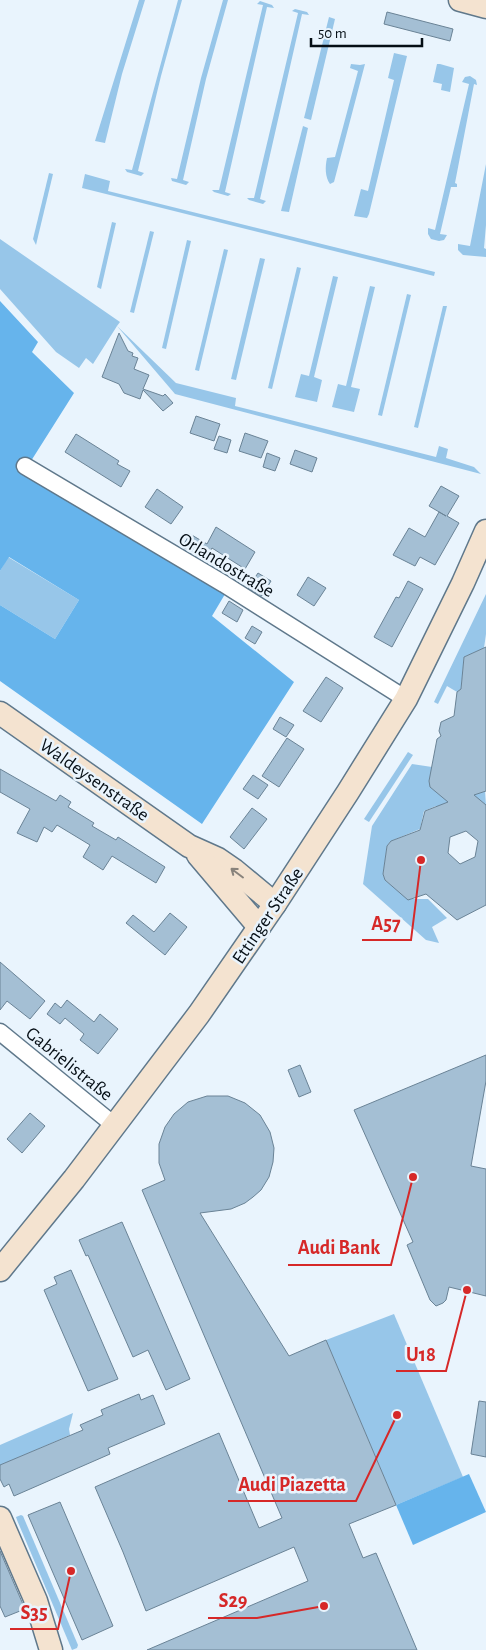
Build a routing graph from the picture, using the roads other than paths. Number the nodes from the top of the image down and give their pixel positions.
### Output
1 (460, 0) edge
2 (485, 7) edge
3 (25, 466) dead end
4 (486, 531) edge
5 (406, 699) junction
6 (0, 713) edge
7 (190, 846) junction
8 (275, 904) junction
9 (259, 927) junction
10 (0, 1032) edge
11 (114, 1125) junction
12 (0, 1270) edge
13 (0, 1518) edge
14 (51, 1650) edge

1 - 2 main road
3 - 5 street, Orlandostraße
4 - 5 main road, Ettinger Straße
5 - 8 main road, Ettinger Straße
6 - 7 main road, Waldeysenstraße
8 -> 7 main road, Waldeysenstraße
7 - 9 main road, Waldeysenstraße
8 - 9 main road, Ettinger Straße
9 - 11 main road, Ettinger Straße
10 - 11 street, Gabrielistraße
11 - 12 main road, Ettinger Straße
13 - 14 main road

